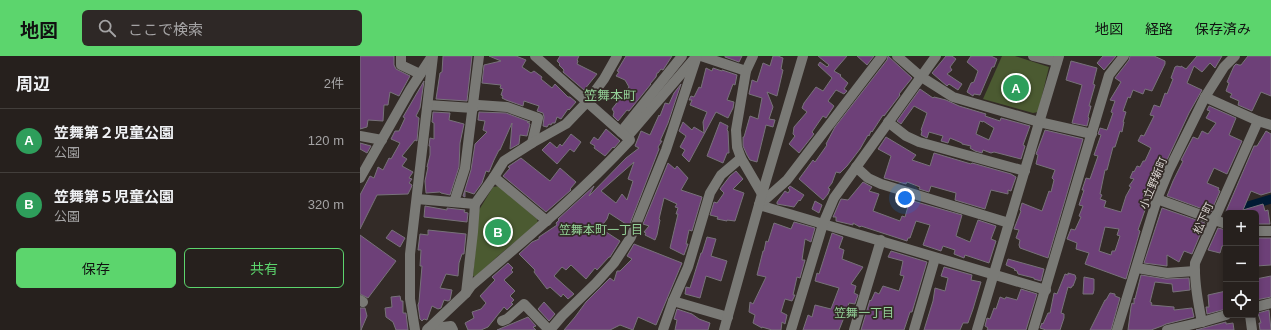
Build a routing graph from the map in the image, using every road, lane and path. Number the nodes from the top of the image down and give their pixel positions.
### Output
1 (400, 56) edge
2 (432, 56) edge
3 (479, 56) edge
4 (535, 56) edge
5 (617, 56) edge
6 (682, 56) edge
7 (697, 56) edge
8 (701, 56) edge
9 (753, 56) edge
10 (803, 56) edge
11 (882, 56) edge
12 (897, 56) edge
13 (936, 56) edge
14 (1033, 56) edge
15 (1124, 56) edge
16 (1235, 56) edge
17 (1058, 59) edge
18 (547, 60) edge
19 (746, 71) junction
20 (420, 74) junction
21 (920, 76) junction
22 (1205, 97) junction
23 (587, 102) junction
24 (428, 105) junction
25 (473, 108) junction
26 (1258, 121) junction
27 (888, 122) junction
28 (1039, 122) junction
29 (1271, 125) edge
30 (1092, 134) junction
31 (624, 135) junction
32 (360, 136) edge
33 (382, 140) junction
34 (532, 143) junction
35 (741, 158) junction
36 (856, 167) junction
37 (1025, 171) junction
38 (494, 177) junction
39 (360, 178) edge
40 (762, 194) junction
41 (417, 199) junction
42 (1157, 199) junction
43 (454, 202) junction
44 (475, 204) junction
45 (759, 205) junction
46 (1215, 220) junction
47 (547, 221) junction
48 (1009, 223) junction
49 (1223, 223) edge
50 (823, 224) junction
51 (1259, 231) edge
52 (1271, 231) edge
53 (881, 240) junction
54 (936, 258) junction
55 (1137, 268) junction
56 (1195, 271) junction
57 (994, 275) junction
58 (1046, 290) junction
59 (466, 293) junction
60 (673, 301) junction
61 (1271, 304) edge
62 (1259, 306) edge
63 (1223, 316) edge
64 (728, 317) junction
65 (1250, 318) edge
66 (502, 320) dead end
67 (1202, 322) junction
68 (414, 330) edge
69 (428, 330) edge
70 (453, 330) edge
71 (549, 330) edge
72 (663, 330) edge
73 (724, 330) edge
74 (791, 330) edge
75 (854, 330) edge
76 (914, 330) edge
77 (978, 330) edge
78 (1033, 330) edge
79 (1117, 330) edge
80 (1167, 330) edge
81 (1252, 330) edge

1 - 20 street
2 - 20 street
2 - 24 street
3 - 25 street
4 - 18 street
5 - 23 street
6 - 31 street
7 - 31 street
7 - 71 street
8 - 19 street
9 - 19 street
10 - 40 street
11 - 45 street
12 - 21 street
13 - 21 street
14 - 17 street
15 - 30 street
16 - 22 street, 小立野新町
17 - 28 street
18 - 23 street
19 - 35 street
20 - 33 street
21 - 27 street
21 - 28 street
22 - 26 street
22 - 42 street, 小立野新町
23 - 31 street
23 - 34 street
24 - 25 street
24 - 41 street
25 - 34 street
25 - 43 street
26 - 29 street
26 - 46 street, 松下町
27 - 36 street
27 - 37 street
28 - 30 street
28 - 37 street
30 - 58 street
31 - 47 street
32 - 33 street
33 - 39 street
34 - 38 street
35 - 40 street
35 - 60 street
36 - 48 street
36 - 50 street
37 - 48 street
38 - 44 street
38 - 47 street
40 - 45 street
41 - 43 street
41 - 68 street
42 - 46 street
42 - 55 street, 小立野新町
43 - 44 street
44 - 59 street
45 - 50 street
45 - 64 street
46 - 49 street
46 - 56 street, 松下町
47 - 59 street
48 - 57 street
50 - 53 street
50 - 74 street
51 - 52 street
53 - 54 street
53 - 75 street
54 - 57 street
54 - 76 street
55 - 56 street
55 - 79 street, 小立野新町
56 - 67 street
57 - 58 street
57 - 77 street
58 - 78 street
59 - 69 street
60 - 64 street
60 - 72 street
61 - 62 street
63 - 67 street
64 - 73 street
65 - 81 street
66 - 71 street
67 - 80 street
69 - 70 street

